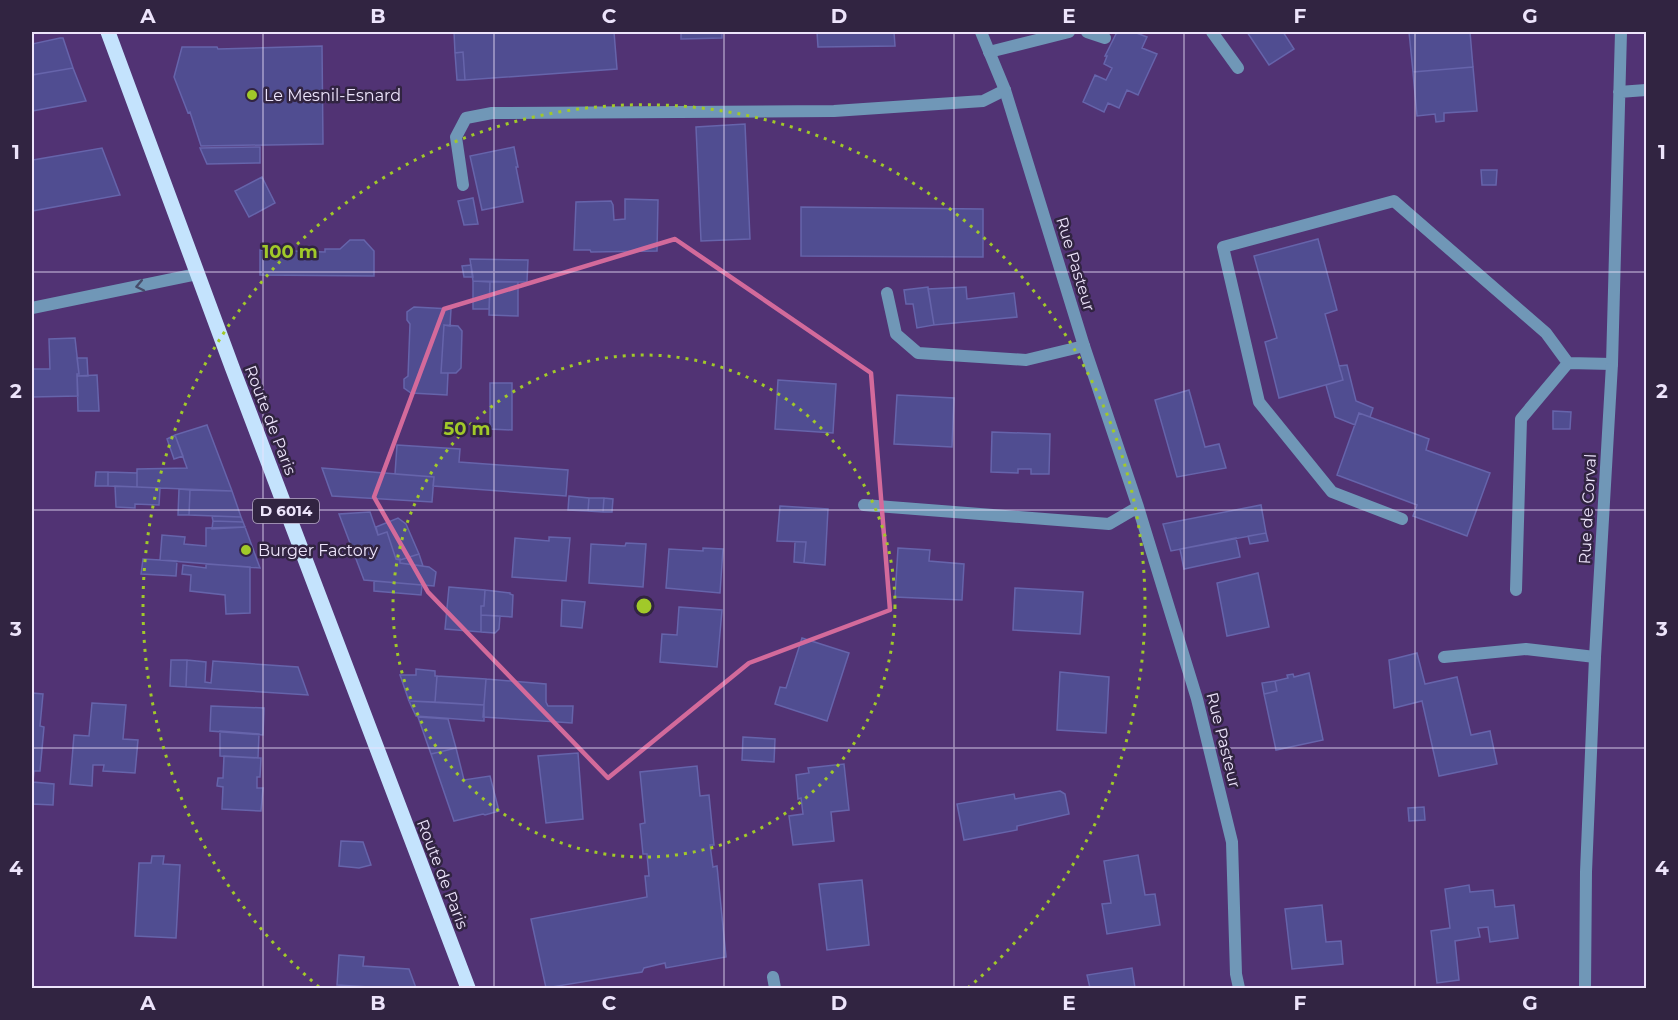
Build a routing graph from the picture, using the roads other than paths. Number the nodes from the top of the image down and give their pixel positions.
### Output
1 (112, 32) edge
2 (981, 32) edge
3 (1069, 32) edge
4 (1087, 32) edge
5 (1212, 32) edge
6 (1621, 32) edge
7 (1105, 38) dead end
8 (989, 52) junction
9 (1238, 68) dead end
10 (1005, 90) junction
11 (1647, 90) edge
12 (1619, 92) junction
13 (463, 185) dead end
14 (197, 274) junction
15 (887, 292) dead end
16 (32, 308) edge
17 (1084, 346) junction
18 (1568, 363) junction
19 (1612, 363) junction
20 (864, 505) dead end
21 (1138, 507) junction
22 (1402, 519) dead end
23 (1516, 590) dead end
24 (1444, 657) dead end
25 (1595, 657) junction
26 (468, 988) edge
27 (1239, 988) edge
28 (1585, 988) edge

1 - 14 main road, Route de Paris / D 6014
2 - 8 street, Rue Pasteur
3 - 8 street
4 - 7 street
5 - 9 street
6 - 12 street, Rue de Corval
8 - 10 street, Rue Pasteur
10 - 13 street
10 - 17 street, Rue Pasteur
11 - 12 street
12 - 19 street, Rue de Corval
14 -> 16 street
14 - 26 main road, Route de Paris / D 6014
15 - 17 street
17 - 21 street, Rue Pasteur
18 - 19 street
18 - 22 street
18 - 23 street
19 - 25 street, Rue de Corval
20 - 21 street
21 - 27 street, Rue Pasteur
24 - 25 street
25 - 28 street, Rue de Corval

